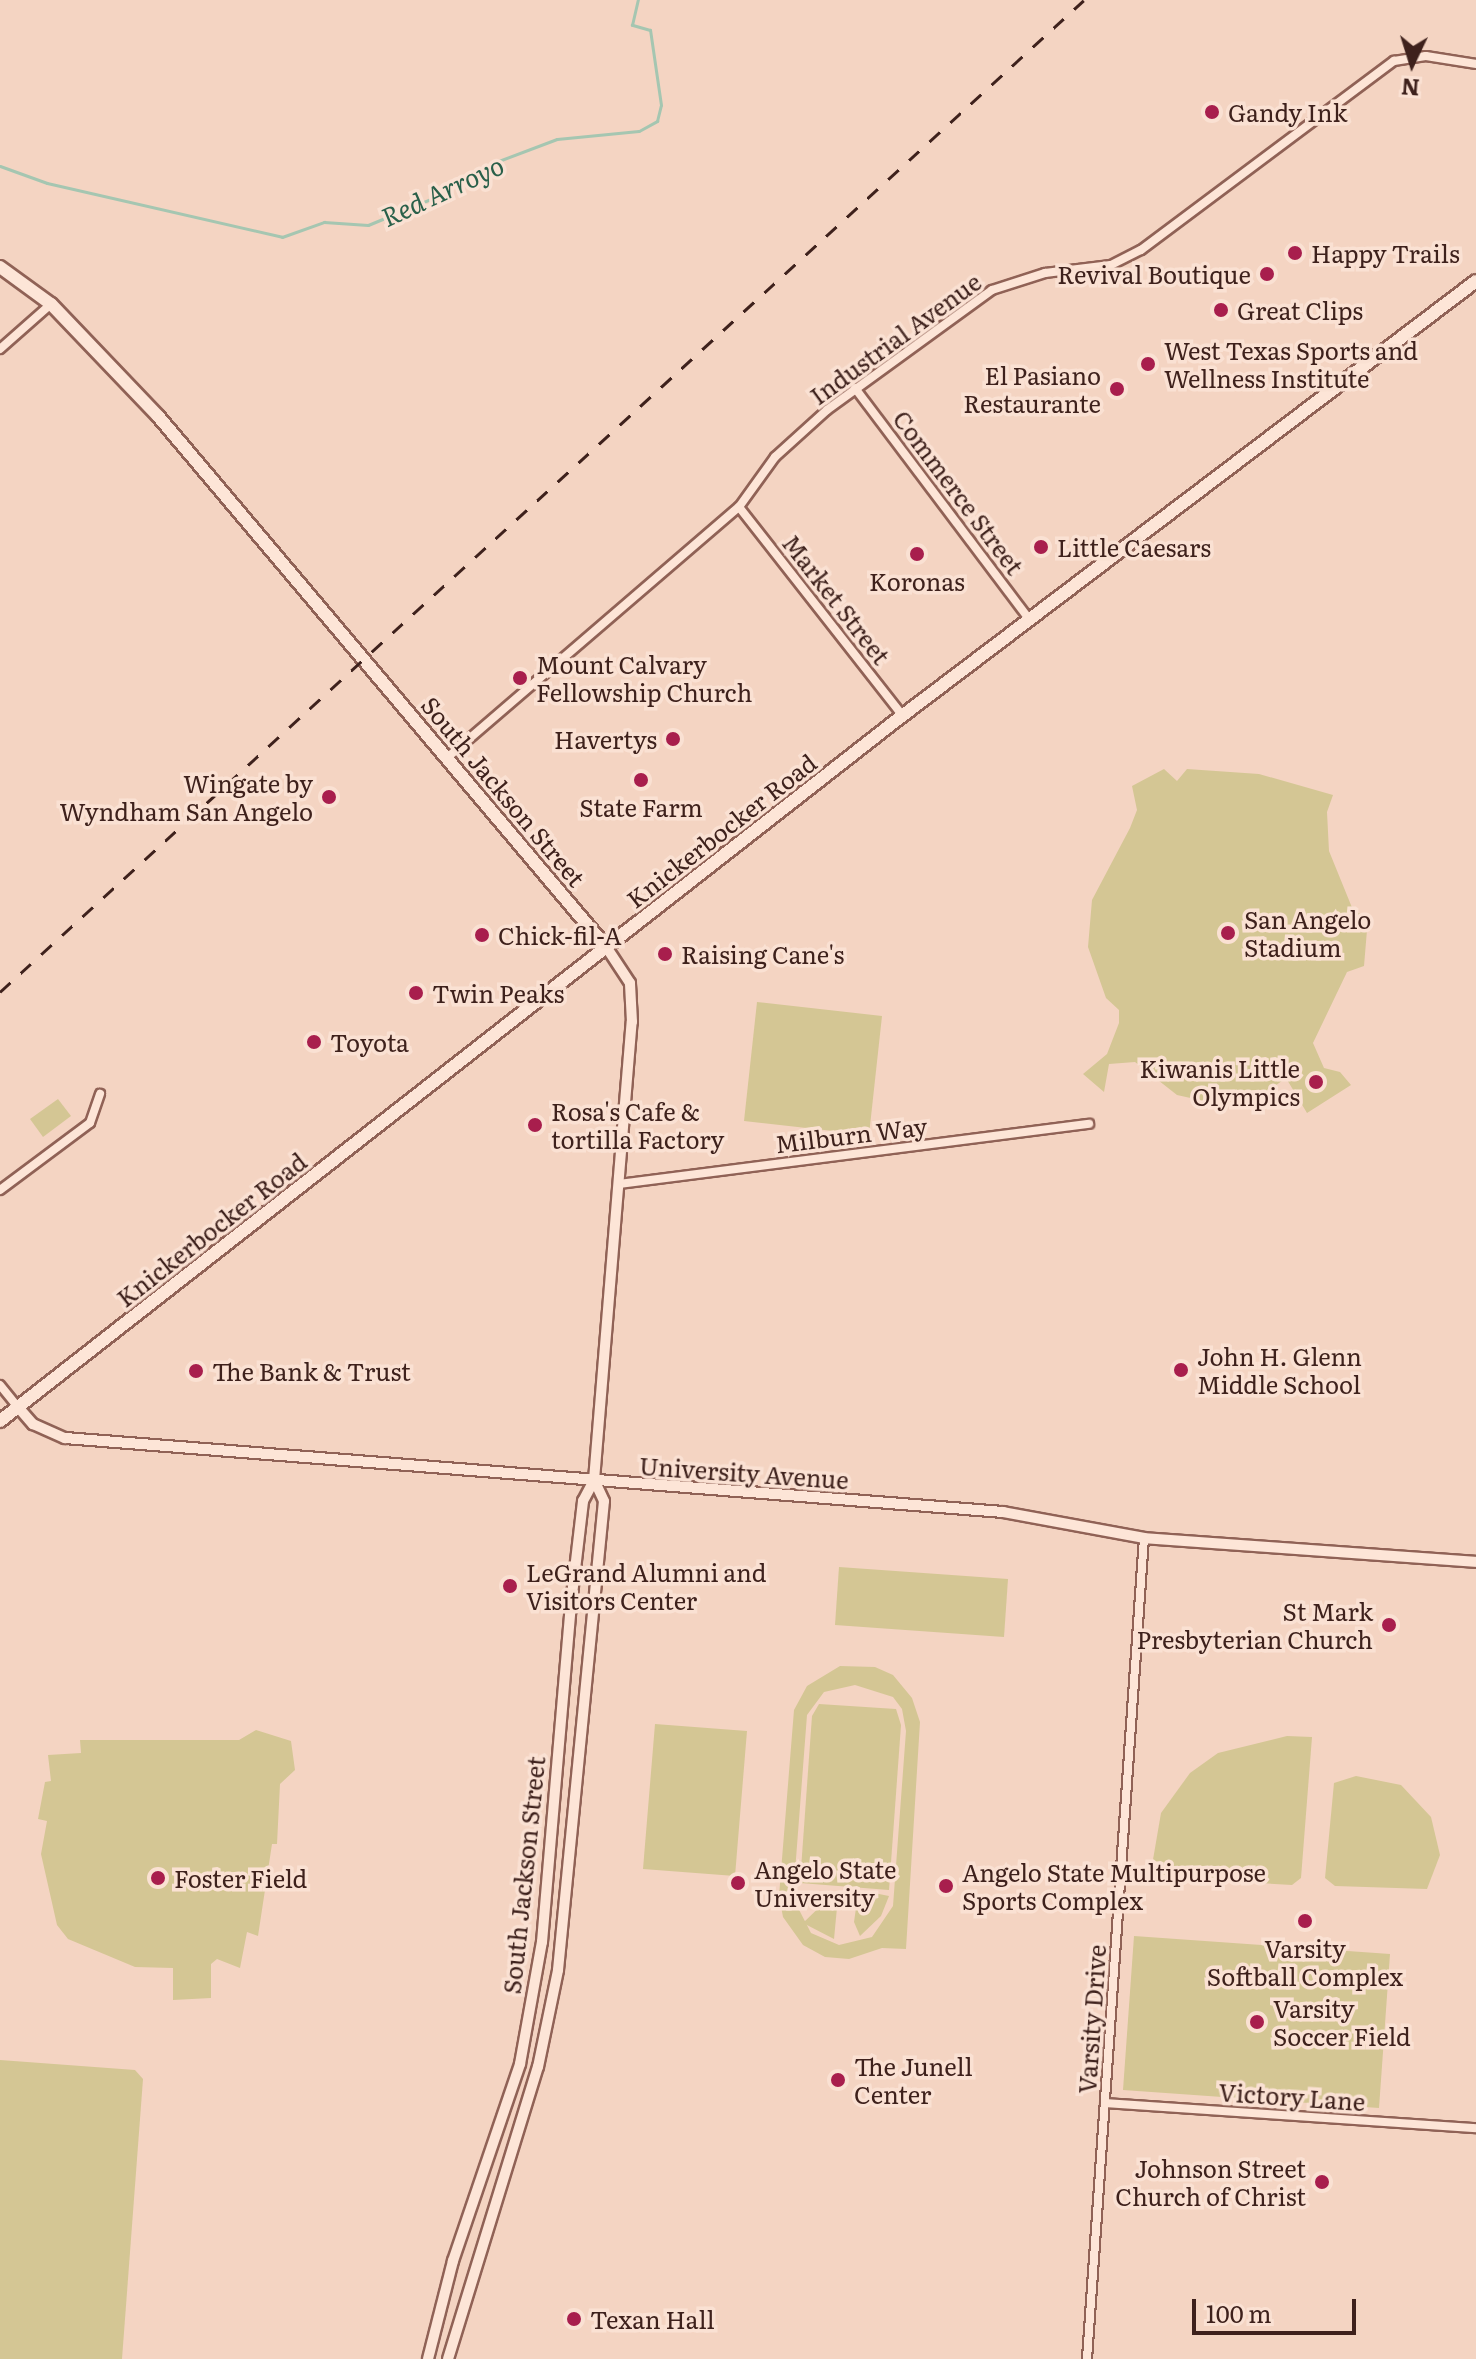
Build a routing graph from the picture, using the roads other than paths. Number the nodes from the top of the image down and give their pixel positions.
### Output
1 (1476, 64) edge
2 (0, 267) edge
3 (1476, 281) edge
4 (51, 304) junction
5 (0, 349) edge
6 (855, 388) junction
7 (739, 507) junction
8 (1030, 620) junction
9 (902, 715) junction
10 (448, 757) junction
11 (607, 948) junction
12 (100, 1094) dead end
13 (1089, 1124) dead end
14 (619, 1184) junction
15 (0, 1190) edge
16 (0, 1385) edge
17 (18, 1407) junction
18 (0, 1421) edge
19 (594, 1480) junction
20 (1144, 1538) junction
21 (1476, 1562) edge
22 (1105, 2103) junction
23 (1476, 2128) edge
24 (428, 2359) edge
25 (448, 2359) edge
26 (1087, 2359) edge

1 - 6 street, Industrial Avenue
2 - 4 main road, South Jackson Street
3 - 8 main road, Knickerbocker Road
4 - 5 street
4 - 10 main road, South Jackson Street
6 - 7 street, Industrial Avenue
6 - 8 street, Commerce Street
7 - 9 street, Market Street
7 - 10 street, Industrial Avenue
8 - 9 main road, Knickerbocker Road
9 - 11 main road, Knickerbocker Road
10 - 11 main road, South Jackson Street
11 - 14 street, South Jackson Street
11 - 17 main road, Knickerbocker Road
12 - 15 street
13 - 14 street, Milburn Way
14 - 19 street, South Jackson Street
16 - 17 street
17 - 18 main road, Knickerbocker Road
17 - 19 street, University Avenue
19 - 20 street, University Avenue
19 - 24 street, South Jackson Street
19 - 25 street, South Jackson Street
20 - 21 street, University Avenue
20 - 22 street, Varsity Drive
22 - 23 street, Victory Lane
22 - 26 street, Varsity Drive

